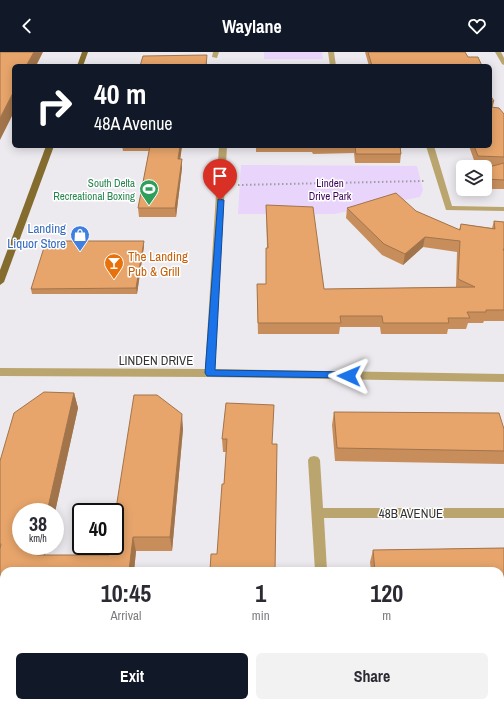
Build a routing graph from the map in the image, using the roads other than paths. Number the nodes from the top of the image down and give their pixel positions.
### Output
1 (85, 52) edge
2 (331, 52) edge
3 (498, 52) edge
4 (504, 63) edge
5 (81, 64) edge
6 (333, 64) edge
7 (49, 148) edge
8 (223, 148) edge
9 (431, 148) edge
10 (504, 209) edge
11 (1, 277) edge
12 (0, 372) edge
13 (210, 373) junction
14 (504, 378) edge
15 (314, 460) dead end
16 (317, 513) junction
17 (504, 513) edge
18 (321, 567) edge

1 - 5 main road
2 - 6 street
3 - 4 street
7 - 11 main road
8 - 13 street
9 - 10 street
12 - 13 street, LINDEN DRIVE
13 - 14 street, LINDEN DRIVE
15 - 16 street
16 - 17 street, 48B AVENUE
16 - 18 street

